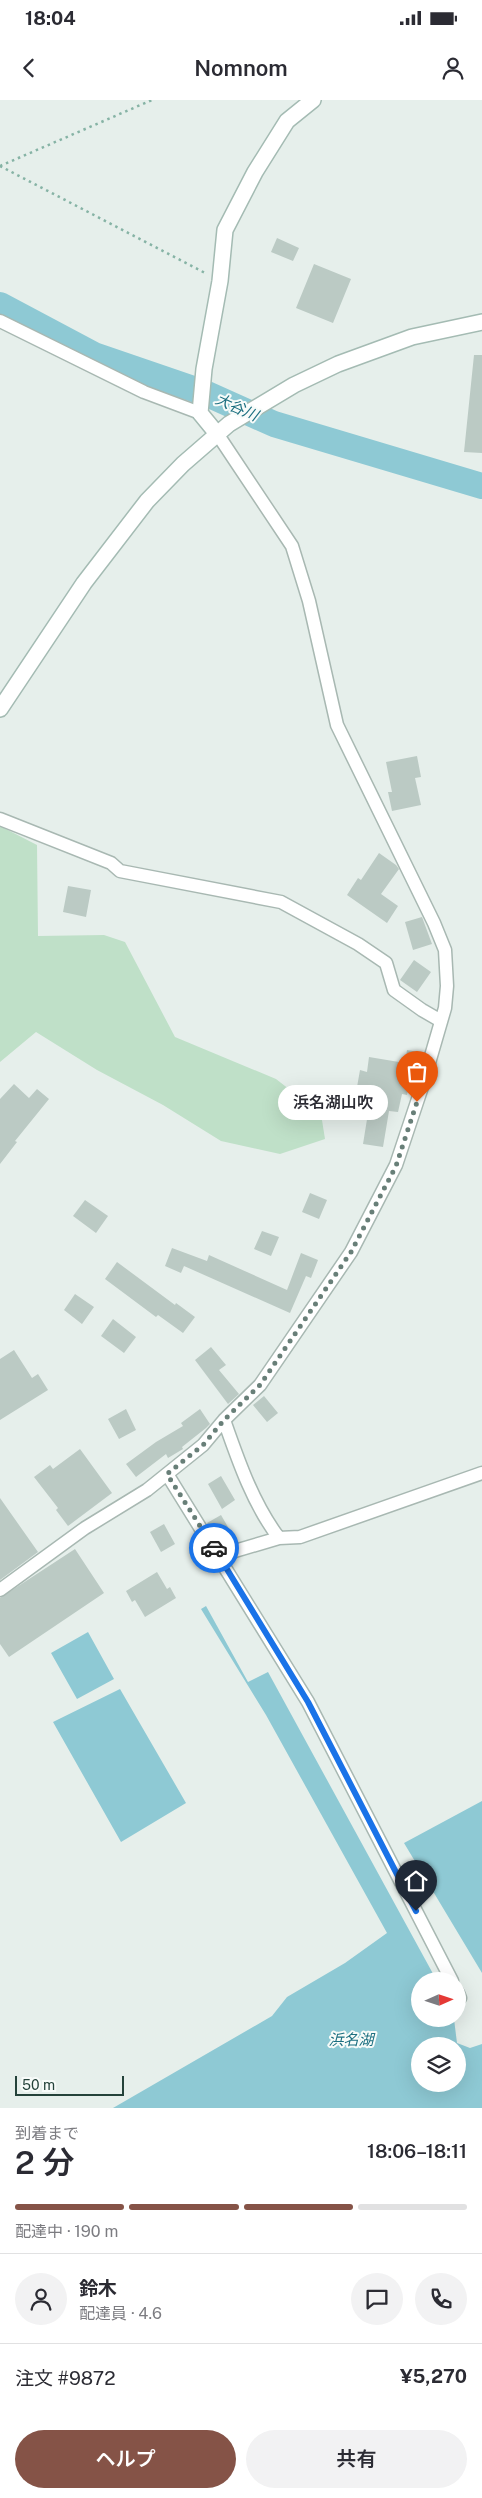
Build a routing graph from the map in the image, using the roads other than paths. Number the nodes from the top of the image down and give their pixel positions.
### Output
1 (313, 100) edge
2 (0, 321) edge
3 (482, 322) edge
4 (200, 413) junction
5 (218, 435) junction
6 (0, 709) edge
7 (0, 819) edge
8 (441, 1020) junction
9 (224, 1420) junction
10 (482, 1473) edge
11 (167, 1474) junction
12 (279, 1538) junction
13 (218, 1556) junction
14 (0, 1590) edge
15 (447, 1972) edge

1 - 4 street
2 - 4 street
3 - 5 street
4 - 5 street
5 - 6 street
5 - 8 street
7 - 8 street
8 - 9 street
9 - 11 street
9 - 12 street
10 - 12 street
11 - 13 street
11 - 14 street
12 - 13 street
13 - 15 street

